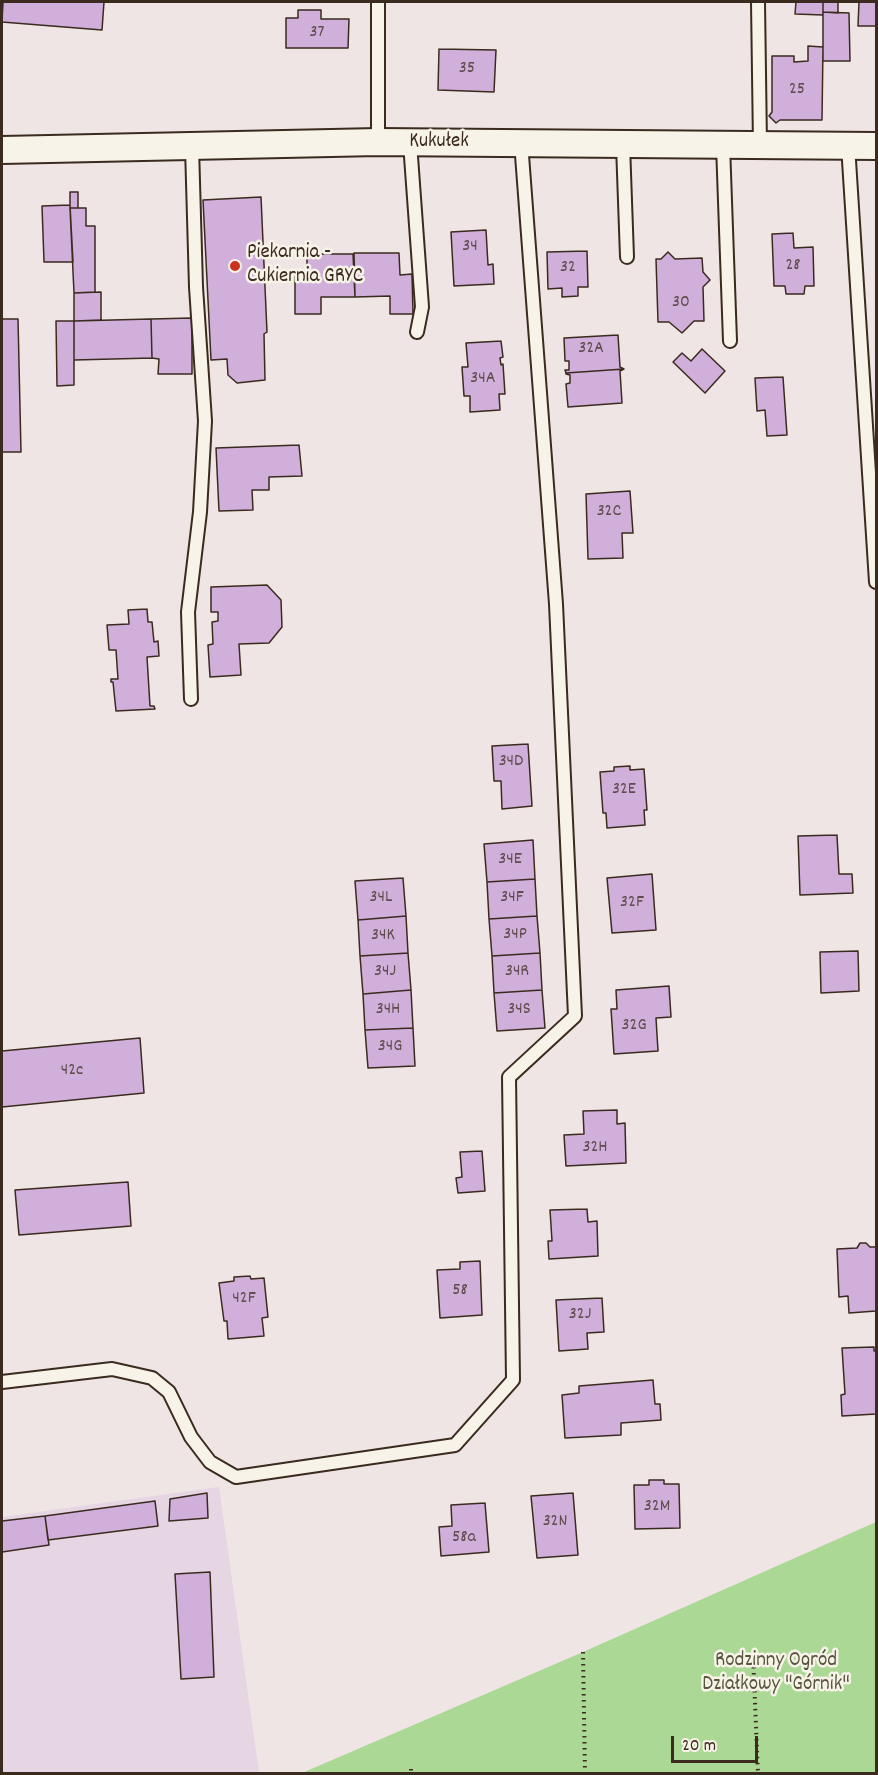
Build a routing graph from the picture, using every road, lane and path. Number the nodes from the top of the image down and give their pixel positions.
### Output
1 (378, 2) edge
2 (758, 2) edge
3 (378, 142) junction
4 (521, 142) junction
5 (410, 143) junction
6 (623, 145) junction
7 (723, 145) junction
8 (760, 145) junction
9 (848, 145) junction
10 (876, 146) edge
11 (192, 147) junction
12 (2, 150) edge
13 (627, 257) dead end
14 (417, 332) dead end
15 (730, 341) dead end
16 (876, 582) edge
17 (191, 699) dead end
18 (2, 1382) edge
19 (583, 1652) dead end
20 (753, 1655) dead end
21 (585, 1773) edge
22 (758, 1773) edge

1 - 3 lane
2 - 8 lane
3 - 5 street, Kukułek
3 - 11 street, Kukułek
4 - 5 street, Kukułek
4 - 6 street, Kukułek
4 - 18 lane
5 - 14 lane
6 - 7 street, Kukułek
6 - 13 lane
7 - 8 street, Kukułek
7 - 15 lane
8 - 9 street, Kukułek
9 - 10 street, Kukułek
9 - 16 lane
11 - 12 street, Kukułek
11 - 17 lane
19 - 21 path
20 - 22 path

